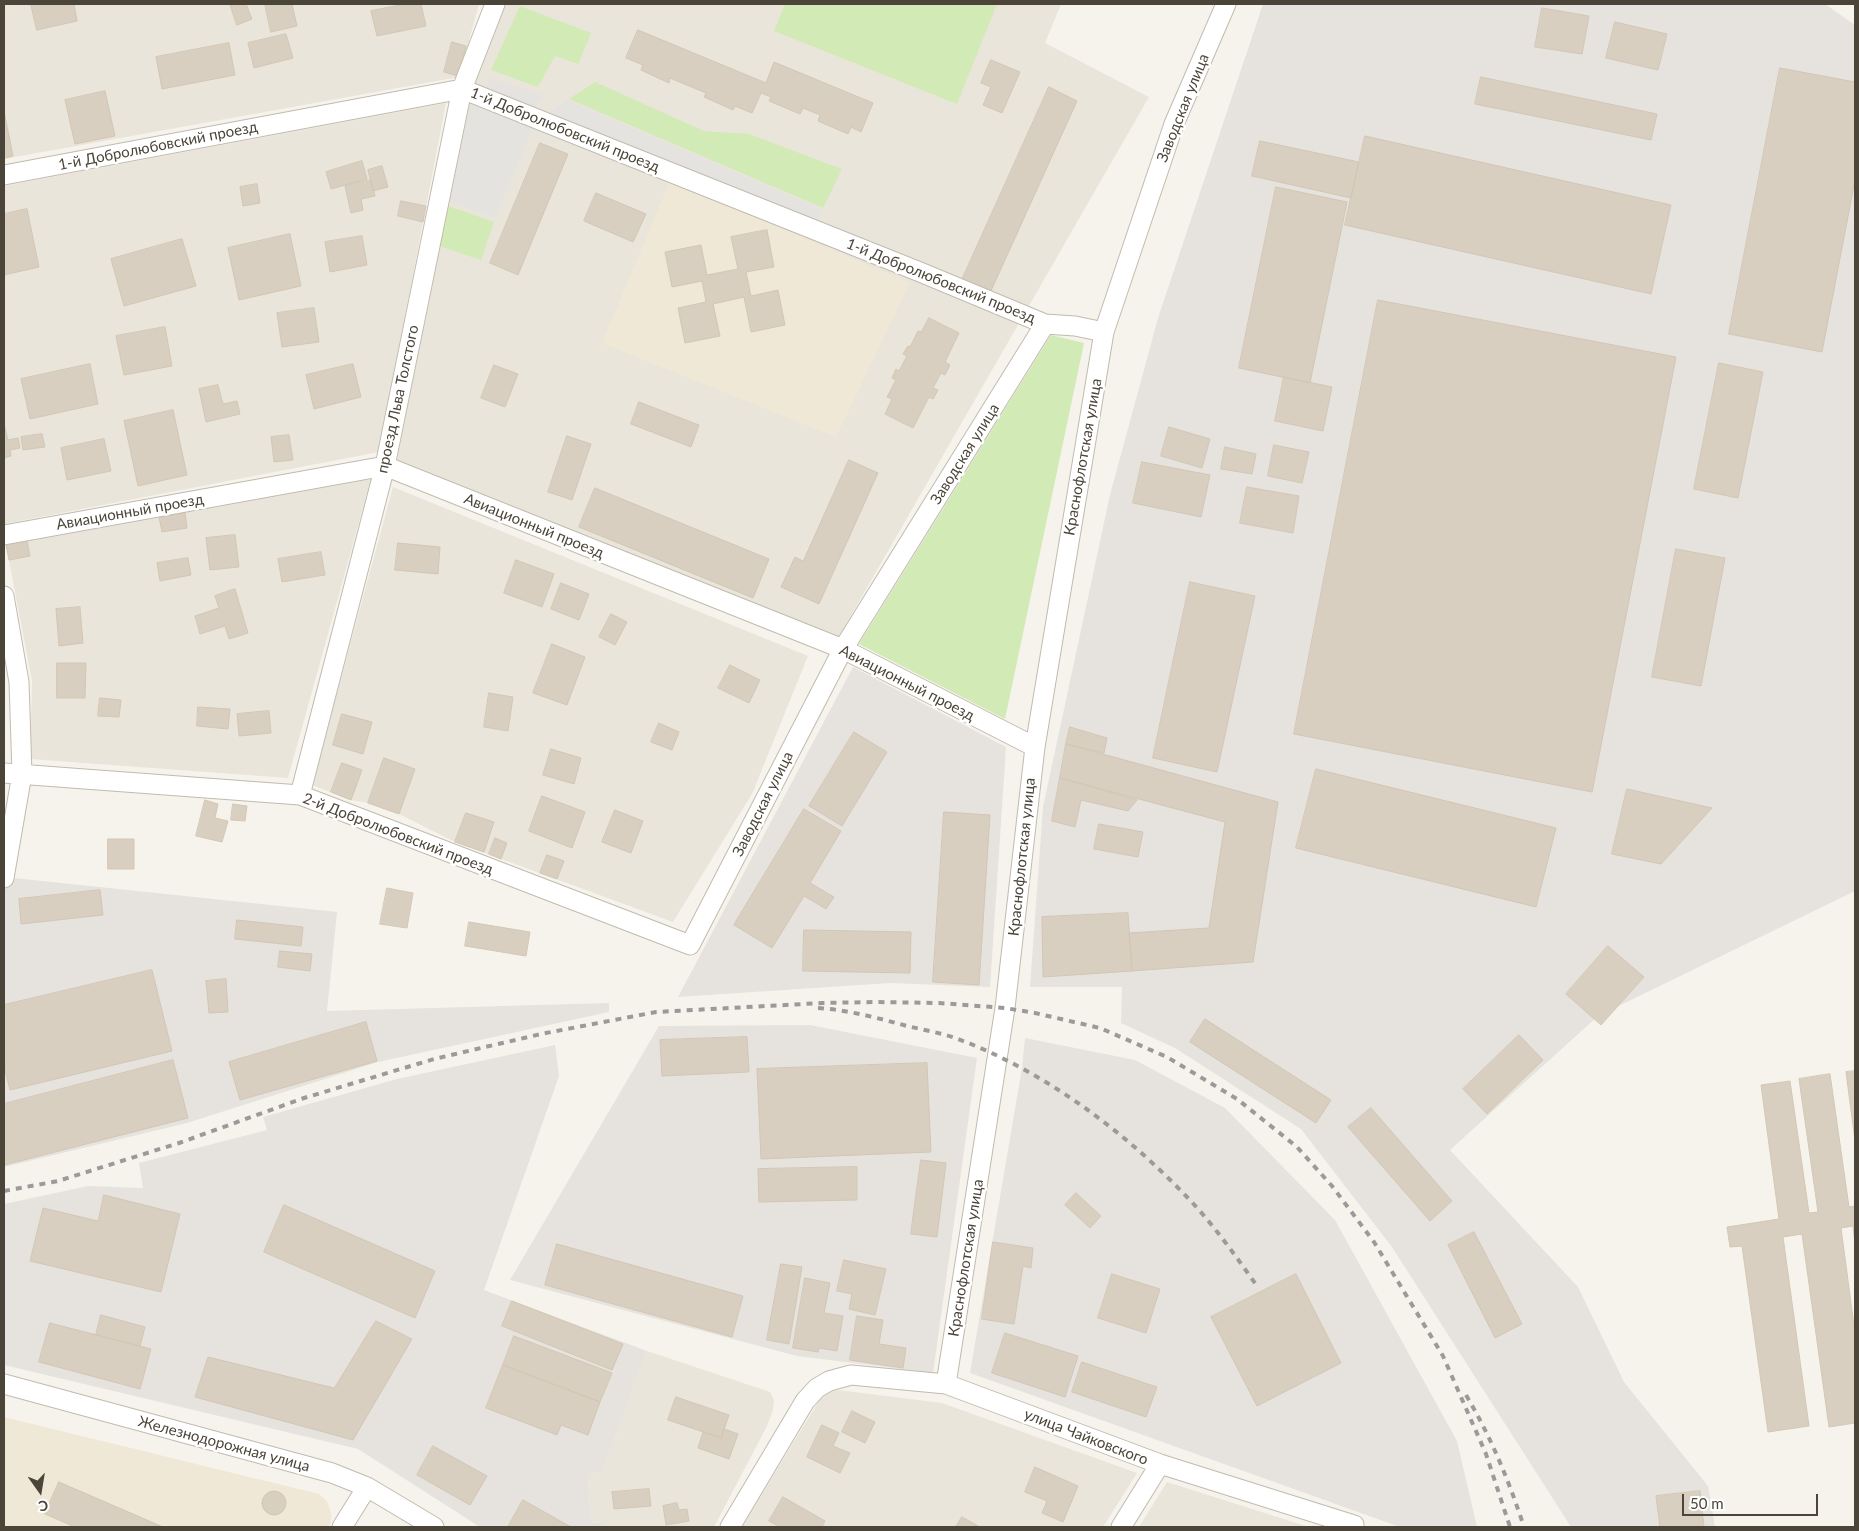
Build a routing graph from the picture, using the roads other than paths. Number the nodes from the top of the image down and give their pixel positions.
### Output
1 (495, 4) edge
2 (1226, 4) edge
3 (462, 89) junction
4 (4, 175) edge
5 (1045, 324) junction
6 (1104, 332) junction
7 (385, 466) junction
8 (4, 535) edge
9 (4, 596) edge
10 (843, 650) junction
11 (1035, 747) junction
12 (13, 774) edge
13 (300, 795) junction
14 (4, 878) edge
15 (690, 945) joint
16 (4, 1384) edge
17 (946, 1384) junction
18 (1160, 1464) junction
19 (367, 1487) junction
20 (1354, 1526) edge
21 (342, 1527) edge
22 (434, 1527) edge
23 (730, 1527) edge
24 (1121, 1527) edge

1 - 3 street, проезд Льва Толстого
2 - 6 street, Заводская улица
3 - 4 street, 1-й Добролюбовский проезд
3 - 5 street, 1-й Добролюбовский проезд
3 - 7 street, проезд Льва Толстого
5 - 6 street
5 - 10 street, Заводская улица
6 - 11 street, Краснофлотская улица
7 - 8 street, Авиационный проезд
7 - 10 street, Авиационный проезд
7 - 13 street, проезд Льва Толстого
9 - 12 street
10 - 11 street, Авиационный проезд
10 - 15 street, Заводская улица
11 - 17 street, Краснофлотская улица
12 - 13 street, 2-й Добролюбовский проезд
12 - 14 street
13 - 15 street, 2-й Добролюбовский проезд
16 - 19 street, Железнодорожная улица
17 - 18 street, улица Чайковского
17 - 23 street, улица Чайковского
18 - 20 street, улица Чайковского
18 - 24 street
19 - 21 street
19 - 22 street, Железнодорожная улица

